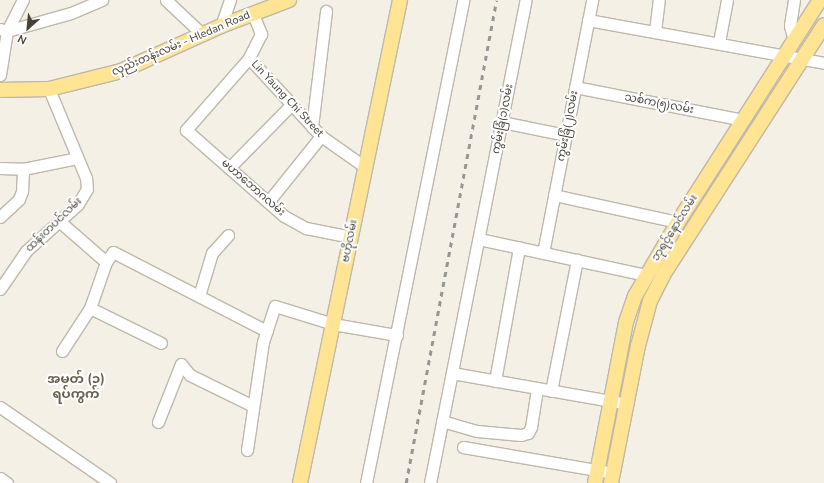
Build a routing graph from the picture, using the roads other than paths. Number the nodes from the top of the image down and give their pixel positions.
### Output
1 (23, 0) edge
2 (102, 0) edge
3 (166, 0) edge
4 (230, 0) edge
5 (289, 0) edge
6 (400, 0) edge
7 (463, 0) edge
8 (526, 0) edge
9 (592, 0) edge
10 (659, 0) edge
11 (728, 0) edge
12 (794, 0) edge
13 (820, 0) edge
14 (326, 11) dead end
15 (253, 14) junction
16 (588, 20) junction
17 (824, 25) edge
18 (221, 26) junction
19 (3, 30) edge
20 (655, 31) junction
21 (203, 35) junction
22 (794, 40) junction
23 (719, 42) junction
24 (785, 56) junction
25 (249, 58) junction
26 (803, 58) junction
27 (824, 63) edge
28 (0, 75) edge
29 (575, 87) junction
30 (49, 89) junction
31 (0, 90) edge
32 (291, 105) junction
33 (746, 117) junction
34 (502, 122) junction
35 (762, 122) junction
36 (312, 127) junction
37 (566, 135) junction
38 (321, 136) junction
39 (77, 158) junction
40 (365, 167) junction
41 (0, 168) edge
42 (229, 168) junction
43 (23, 169) junction
44 (712, 169) junction
45 (726, 178) junction
46 (554, 195) junction
47 (268, 202) junction
48 (0, 217) edge
49 (59, 221) junction
50 (676, 225) junction
51 (228, 235) dead end
52 (688, 236) junction
53 (351, 237) junction
54 (479, 238) junction
55 (519, 247) junction
56 (543, 253) junction
57 (577, 260) junction
58 (106, 262) junction
59 (645, 275) junction
60 (0, 289) edge
61 (199, 296) junction
62 (90, 308) junction
63 (333, 324) junction
64 (267, 331) junction
65 (397, 335) junction
66 (161, 342) dead end
67 (62, 351) dead end
68 (452, 374) junction
69 (495, 381) junction
70 (537, 388) junction
71 (551, 391) junction
72 (611, 401) junction
73 (627, 404) junction
74 (253, 406) junction
75 (0, 407) edge
76 (442, 421) junction
77 (158, 422) dead end
78 (462, 447) dead end
79 (247, 450) dead end
80 (597, 477) edge
81 (0, 478) edge
82 (612, 478) edge
83 (7, 483) edge
84 (110, 483) edge
85 (300, 483) edge
86 (366, 483) edge
87 (430, 483) edge

1 - 19 street
2 - 19 street
3 - 21 street
4 - 18 street
5 - 15 main road, လှည်းတန်းလမ်း - Hledan Road
6 - 40 main road, ဗဟိုလမ်း
7 - 65 street
8 - 34 street, ကွမ်းခြံ(၁)လမ်း
9 - 16 street, ကွမ်းခြံ(၂)လမ်း
10 - 20 street
11 - 23 street
12 - 22 street
13 - 22 main road, ဘုရင့်နောင်လမ်း
14 - 36 street
15 - 18 main road, လှည်းတန်းလမ်း - Hledan Road
15 - 25 street
16 - 20 street
16 - 29 street, ကွမ်းခြံ(၂)လမ်း
17 - 26 main road, ဘုရင့်နောင်လမ်း
18 - 21 main road, လှည်းတန်းလမ်း - Hledan Road
19 - 28 street
20 - 23 street
21 - 30 main road, လှည်းတန်းလမ်း - Hledan Road
22 - 24 main road, ဘုရင့်နောင်လမ်း
23 - 24 street
24 - 26 street
24 - 33 main road, ဘုရင့်နောင်လမ်း
25 - 32 street, Lin Yaung Chi Street
25 - 42 street, မဟာဘောဂလမ်း
26 - 27 street
26 - 35 main road, ဘုရင့်နောင်လမ်း
29 - 33 street, သစ်က(၅)လမ်း
29 - 37 street, ကွမ်းခြံ(၂)လမ်း
30 - 31 main road, လှည်းတန်းလမ်း - Hledan Road
30 - 39 street, ထန်းတပင်လမ်း
32 - 36 street, Lin Yaung Chi Street
32 - 42 street
33 - 35 main road
33 - 44 main road, ဘုရင့်နောင်လမ်း
34 - 37 street
34 - 54 street, ကွမ်းခြံ(၁)လမ်း
35 - 45 main road, ဘုရင့်နောင်လမ်း
36 - 38 street, Lin Yaung Chi Street
37 - 46 street, ကွမ်းခြံ(၂)လမ်း
38 - 40 street, Lin Yaung Chi Street
38 - 47 street
39 - 43 street
39 - 49 street, ထန်းတပင်လမ်း
40 - 53 main road, ဗဟိုလမ်း
41 - 43 street
42 - 47 street, မဟာဘောဂလမ်း
43 - 48 street
44 - 45 main road
44 - 50 main road, ဘုရင့်နောင်လမ်း
45 - 52 main road, ဘုရင့်နောင်လမ်း
46 - 50 street
46 - 56 street, ကွမ်းခြံ(၂)လမ်း
47 - 53 street, မဟာဘောဂလမ်း
49 - 58 street
49 - 60 street, ထန်းတပင်လမ်း
50 - 52 main road
50 - 59 main road, ဘုရင့်နောင်လမ်း
51 - 61 street
52 - 73 main road, ဘုရင့်နောင်လမ်း
53 - 63 main road, ဗဟိုလမ်း
54 - 55 street
54 - 68 street, ကွမ်းခြံ(၁)လမ်း
55 - 56 street
55 - 69 street
56 - 57 street
57 - 59 street
57 - 71 street
58 - 61 street
58 - 62 street
59 - 72 main road, ဘုရင့်နောင်လမ်း
61 - 64 street
62 - 66 street
62 - 67 street
63 - 64 street
63 - 65 street
63 - 85 main road, ဗဟိုလမ်း
64 - 74 street
65 - 86 street
68 - 69 street
68 - 76 street, ကွမ်းခြံ(၁)လမ်း
69 - 70 street
70 - 71 street
70 - 76 street
71 - 72 street
72 - 73 street
72 - 80 main road, ဘုရင့်နောင်လမ်း
73 - 82 main road, ဘုရင့်နောင်လမ်း
74 - 77 street
74 - 79 street
75 - 84 street
76 - 87 street, ကွမ်းခြံ(၁)လမ်း
78 - 80 street
80 - 82 street
81 - 83 street

